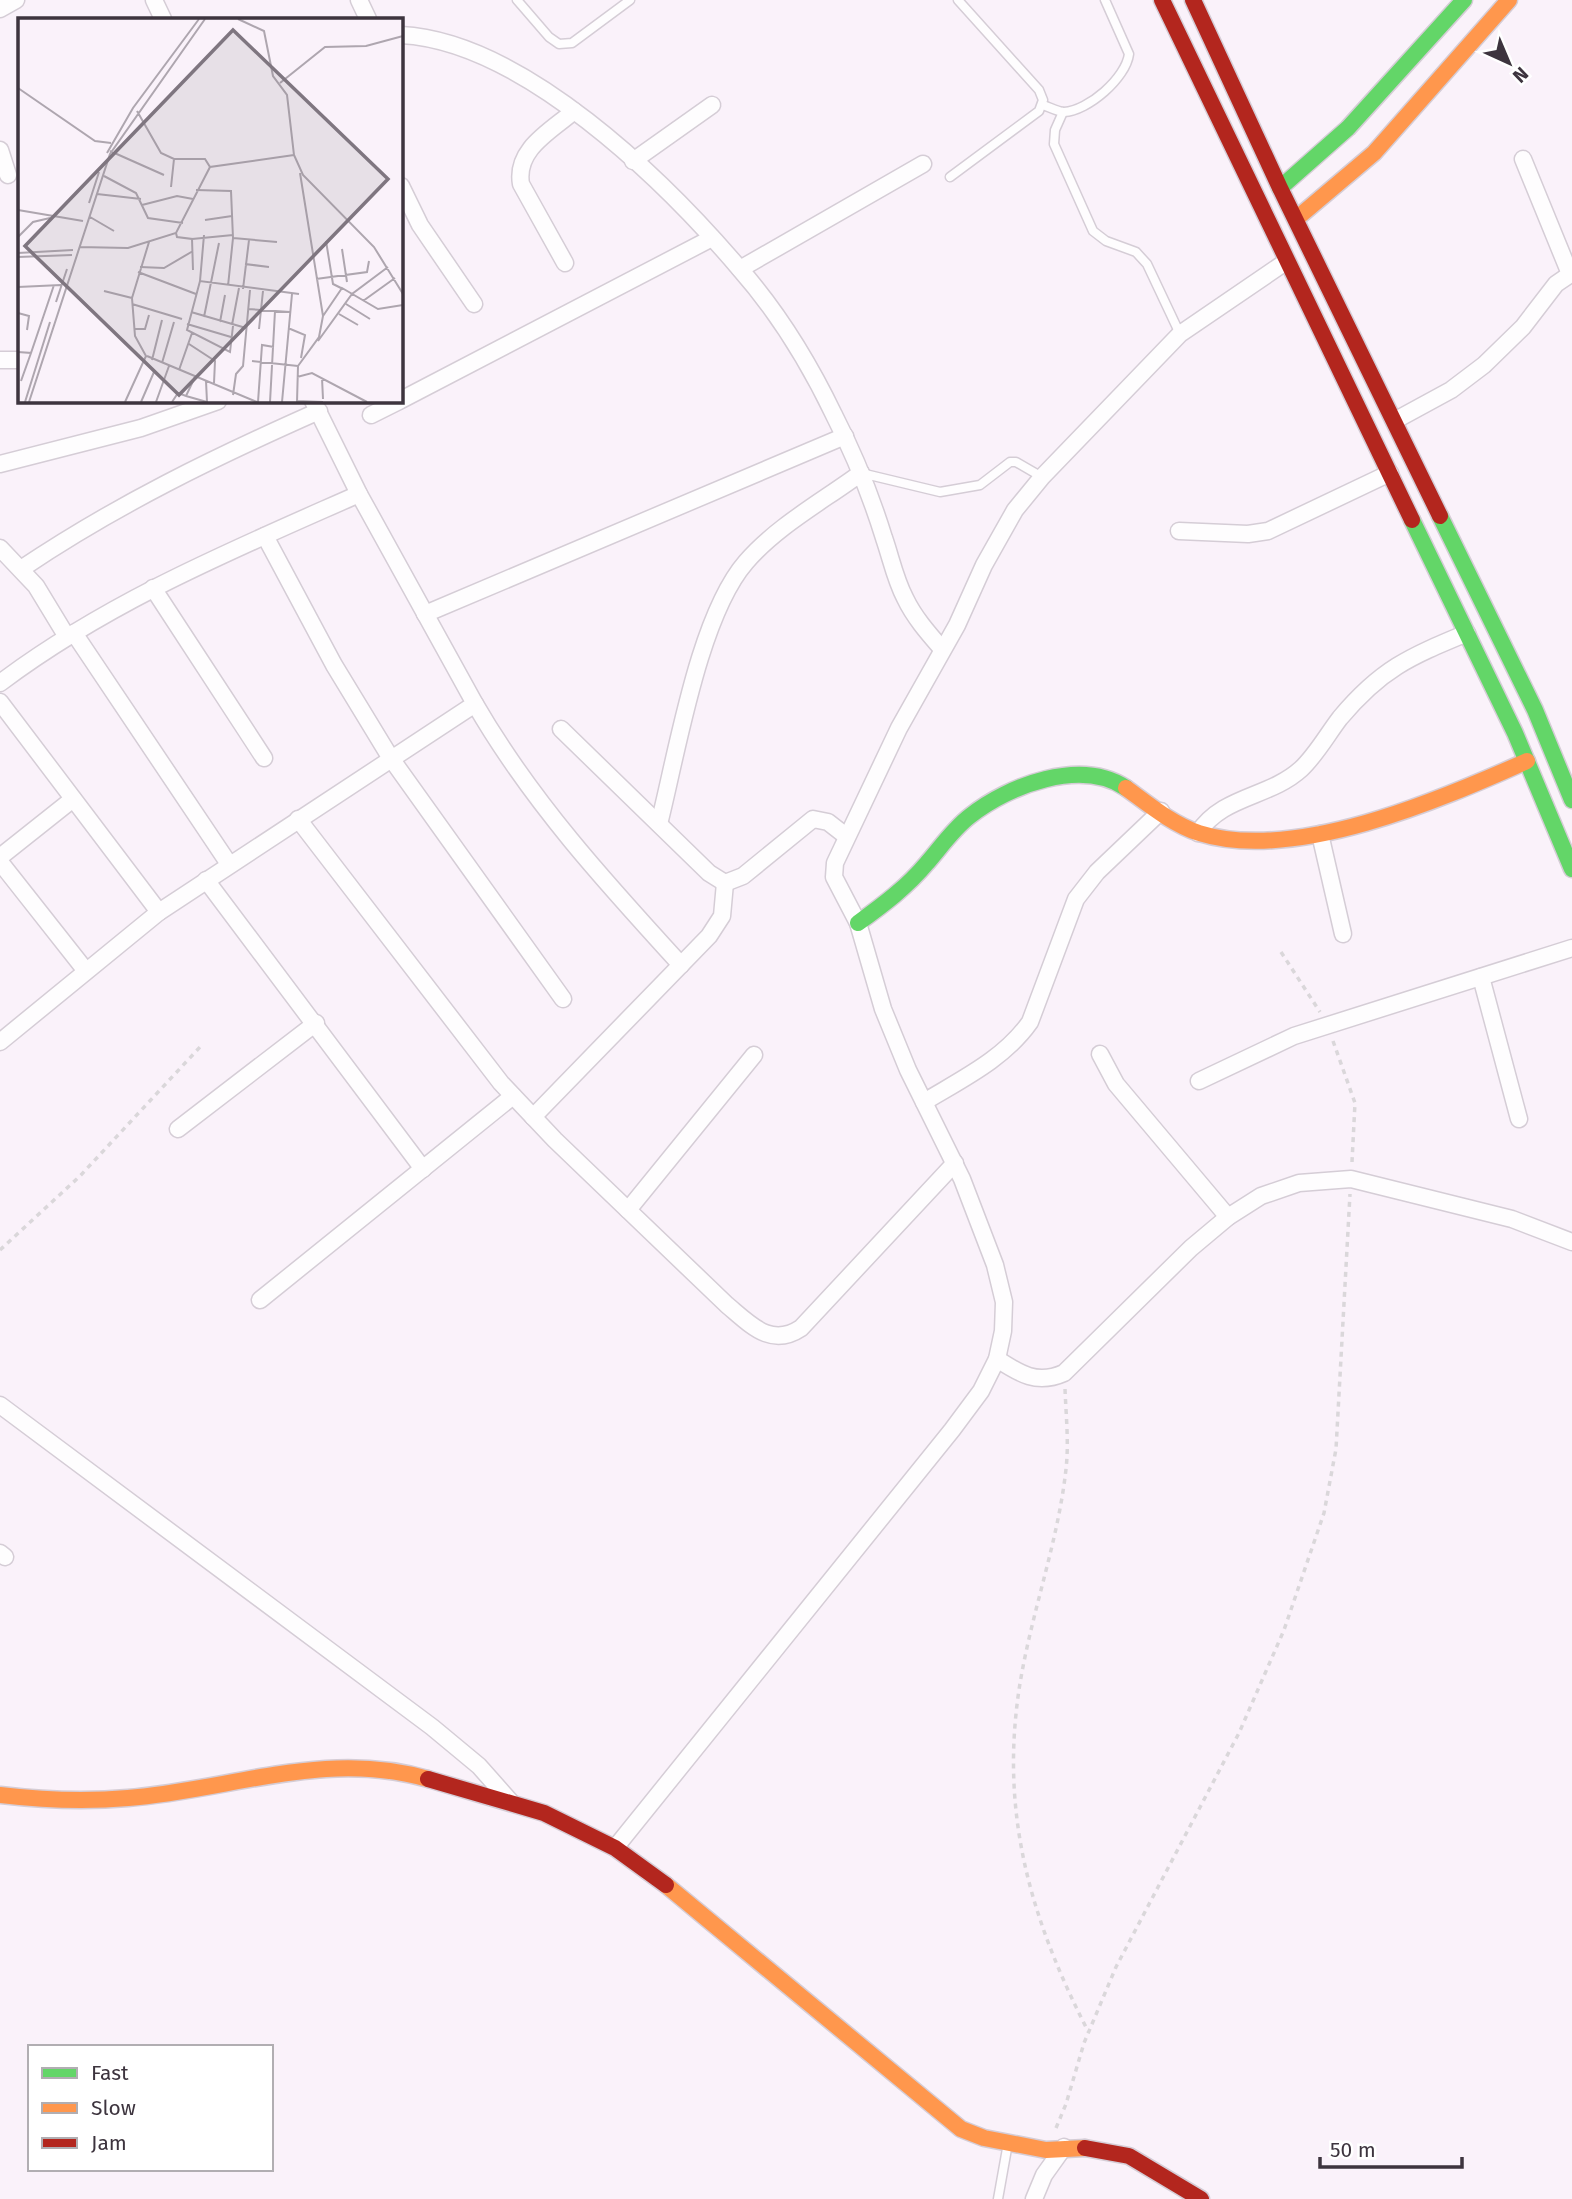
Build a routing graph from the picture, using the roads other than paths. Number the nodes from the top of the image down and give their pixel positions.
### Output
1 (16, 0) edge
2 (154, 0) edge
3 (359, 0) edge
4 (517, 0) edge
5 (630, 0) edge
6 (958, 0) edge
7 (1105, 0) edge
8 (1162, 0) edge
9 (1193, 0) edge
10 (1464, 0) edge
11 (1509, 0) edge
12 (0, 9) edge
13 (163, 18) edge
14 (368, 18) edge
15 (402, 35) edge
16 (712, 105) dead end
17 (1043, 105) junction
18 (574, 111) junction
19 (1063, 112) junction
20 (0, 150) edge
21 (1523, 159) dead end
22 (633, 161) junction
23 (923, 164) dead end
24 (9, 175) edge
25 (950, 177) dead end
26 (402, 188) edge
27 (1280, 188) junction
28 (1296, 219) junction
29 (712, 238) junction
30 (1287, 261) junction
31 (565, 264) dead end
32 (740, 269) junction
33 (1571, 274) edge
34 (474, 304) dead end
35 (1180, 334) junction
36 (0, 360) edge
37 (18, 360) edge
38 (402, 399) edge
39 (215, 402) edge
40 (396, 402) edge
41 (316, 406) edge
42 (371, 415) dead end
43 (1394, 421) junction
44 (845, 436) junction
45 (0, 464) edge
46 (861, 473) junction
47 (1390, 473) junction
48 (1042, 477) junction
49 (359, 494) junction
50 (1179, 531) dead end
51 (265, 536) junction
52 (0, 548) edge
53 (21, 569) junction
54 (153, 588) junction
55 (425, 614) junction
56 (1467, 633) junction
57 (71, 635) junction
58 (942, 649) junction
59 (0, 683) edge
60 (0, 702) edge
61 (475, 704) junction
62 (561, 729) dead end
63 (390, 757) junction
64 (264, 758) dead end
65 (1527, 761) junction
66 (73, 799) junction
67 (1572, 800) edge
68 (1161, 811) junction
69 (298, 819) junction
70 (659, 824) junction
71 (1198, 833) junction
72 (1320, 834) junction
73 (846, 836) junction
74 (0, 860) edge
75 (229, 864) junction
76 (1572, 869) edge
77 (206, 880) junction
78 (725, 883) junction
79 (159, 912) junction
80 (858, 923) junction
81 (1343, 934) dead end
82 (1572, 948) edge
83 (681, 965) junction
84 (86, 971) junction
85 (1481, 977) junction
86 (562, 999) dead end
87 (316, 1023) junction
88 (2, 1037) edge
89 (1100, 1054) dead end
90 (754, 1055) dead end
91 (1199, 1081) dead end
92 (513, 1096) junction
93 (924, 1102) junction
94 (533, 1117) junction
95 (1519, 1119) dead end
96 (178, 1129) dead end
97 (955, 1163) junction
98 (423, 1169) junction
99 (628, 1210) junction
100 (1228, 1217) junction
101 (1572, 1242) edge
102 (260, 1300) dead end
103 (997, 1359) junction
104 (0, 1405) edge
105 (0, 1795) edge
106 (510, 1801) junction
107 (615, 1848) junction
108 (1008, 2142) junction
109 (1064, 2147) junction
110 (998, 2199) edge
111 (1034, 2199) edge
112 (1201, 2199) edge

1 - 12 street
2 - 13 street
3 - 14 street
4 - 5 lane
6 - 17 lane
7 - 19 lane
8 - 30 street
9 - 27 street
10 - 27 street
11 - 28 street
15 - 18 street
16 - 22 street
17 - 19 lane
17 - 25 lane
18 - 22 street
18 - 31 street
19 - 35 lane
20 - 24 street
21 - 33 street
22 - 29 street
23 - 32 street
26 - 34 street
27 - 28 street
28 - 43 street
29 - 32 street
29 - 38 street
30 - 35 street
30 - 47 street
32 - 44 street
33 - 43 street
35 - 48 street
36 - 37 street
39 - 45 street
40 - 42 street
41 - 49 street
41 - 53 street
43 - 67 street
44 - 46 street
44 - 55 street
46 - 48 lane
46 - 58 street
46 - 70 street
47 - 50 street
47 - 56 street
48 - 58 street
49 - 51 street
49 - 55 street
51 - 54 street
51 - 63 street
52 - 53 street
53 - 57 street
54 - 57 street
54 - 64 street
55 - 61 street
56 - 65 street
56 - 71 street
57 - 59 street
57 - 75 street
58 - 73 street
60 - 66 street
61 - 63 street
61 - 83 street
62 - 70 street
63 - 69 street
63 - 86 street
65 - 72 street
65 - 76 street
66 - 74 street
66 - 79 street
68 - 71 street
68 - 80 street
68 - 93 street
69 - 75 street
69 - 92 street
70 - 78 street
71 - 72 street
72 - 81 street
73 - 78 street
73 - 80 street
74 - 84 street
75 - 77 street
77 - 79 street
77 - 87 street
78 - 83 street
79 - 84 street
80 - 93 street
82 - 85 street
83 - 94 street
84 - 88 street
85 - 91 street
85 - 95 street
87 - 96 street
87 - 98 street
89 - 100 street
90 - 99 street
92 - 94 street
92 - 98 street
93 - 97 street
94 - 99 street
97 - 99 street
97 - 103 street
98 - 102 street
100 - 101 street
100 - 103 street
103 - 107 street
104 - 106 street
105 - 106 street
106 - 107 street
107 - 108 street
108 - 109 street
108 - 110 lane
109 - 111 street
109 - 112 street

